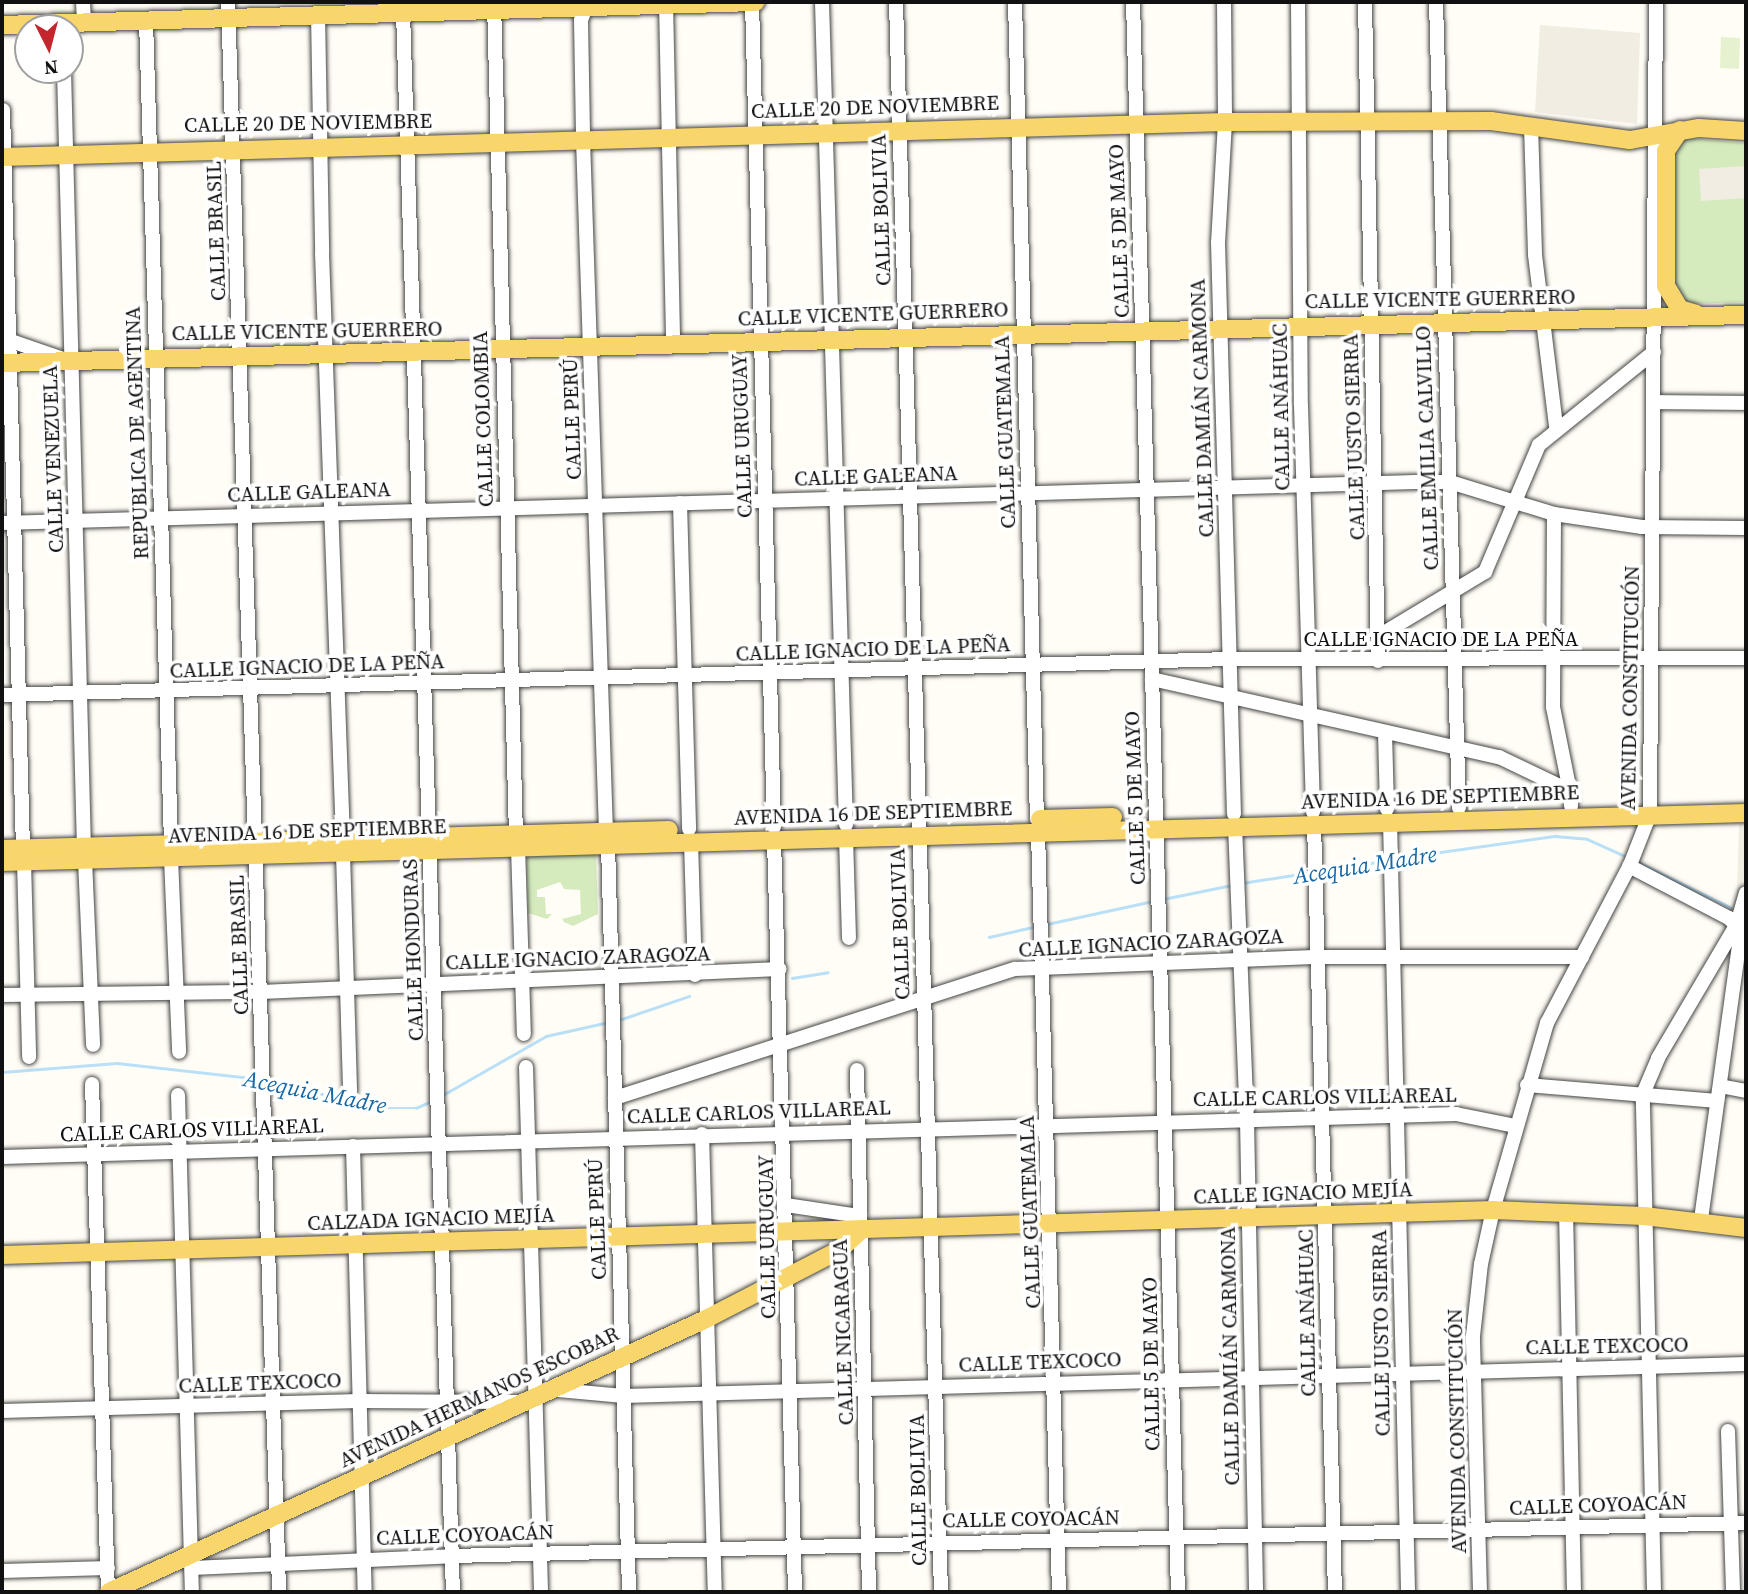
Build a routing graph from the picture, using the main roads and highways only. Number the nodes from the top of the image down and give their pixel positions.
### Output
1 (666, 2) edge
2 (753, 2) edge
3 (547, 4) edge
4 (587, 4) edge
5 (494, 5) edge
6 (362, 8) edge
7 (228, 10) edge
8 (84, 22) edge
9 (1680, 130) junction
10 (1746, 131) edge
11 (3, 157) edge
12 (1746, 315) edge
13 (1706, 317) junction
14 (5, 362) edge
15 (1746, 801) edge
16 (1650, 808) junction
17 (1746, 813) edge
18 (1388, 815) junction
19 (2, 849) edge
20 (24, 855) junction
21 (2, 862) edge
22 (860, 1223) junction
23 (1746, 1228) edge
24 (2, 1255) edge
25 (108, 1592) edge

1 - 2 main road
1 - 4 main road
3 - 4 main road
3 - 5 main road
5 - 6 main road
6 - 7 main road
7 - 8 main road
9 - 10 main road, CALLE 20 DE NOVIEMBRE
9 - 11 main road, CALLE 20 DE NOVIEMBRE
9 - 13 main road
12 - 13 main road, CALLE VICENTE GUERRERO
13 - 14 main road, CALLE VICENTE GUERRERO
15 - 16 main road, AVENIDA 16 DE SEPTIEMBRE
16 - 17 main road, AVENIDA 16 DE SEPTIEMBRE
16 - 18 main road, AVENIDA 16 DE SEPTIEMBRE
16 - 18 main road, AVENIDA 16 DE SEPTIEMBRE
18 - 20 main road, AVENIDA 16 DE SEPTIEMBRE
19 - 20 main road, AVENIDA 16 DE SEPTIEMBRE
20 - 21 main road, AVENIDA 16 DE SEPTIEMBRE
22 - 23 main road, CALLE IGNACIO MEJÍA
22 - 24 main road, CALZADA IGNACIO MEJÍA
22 - 25 main road, AVENIDA HERMANOS ESCOBAR

